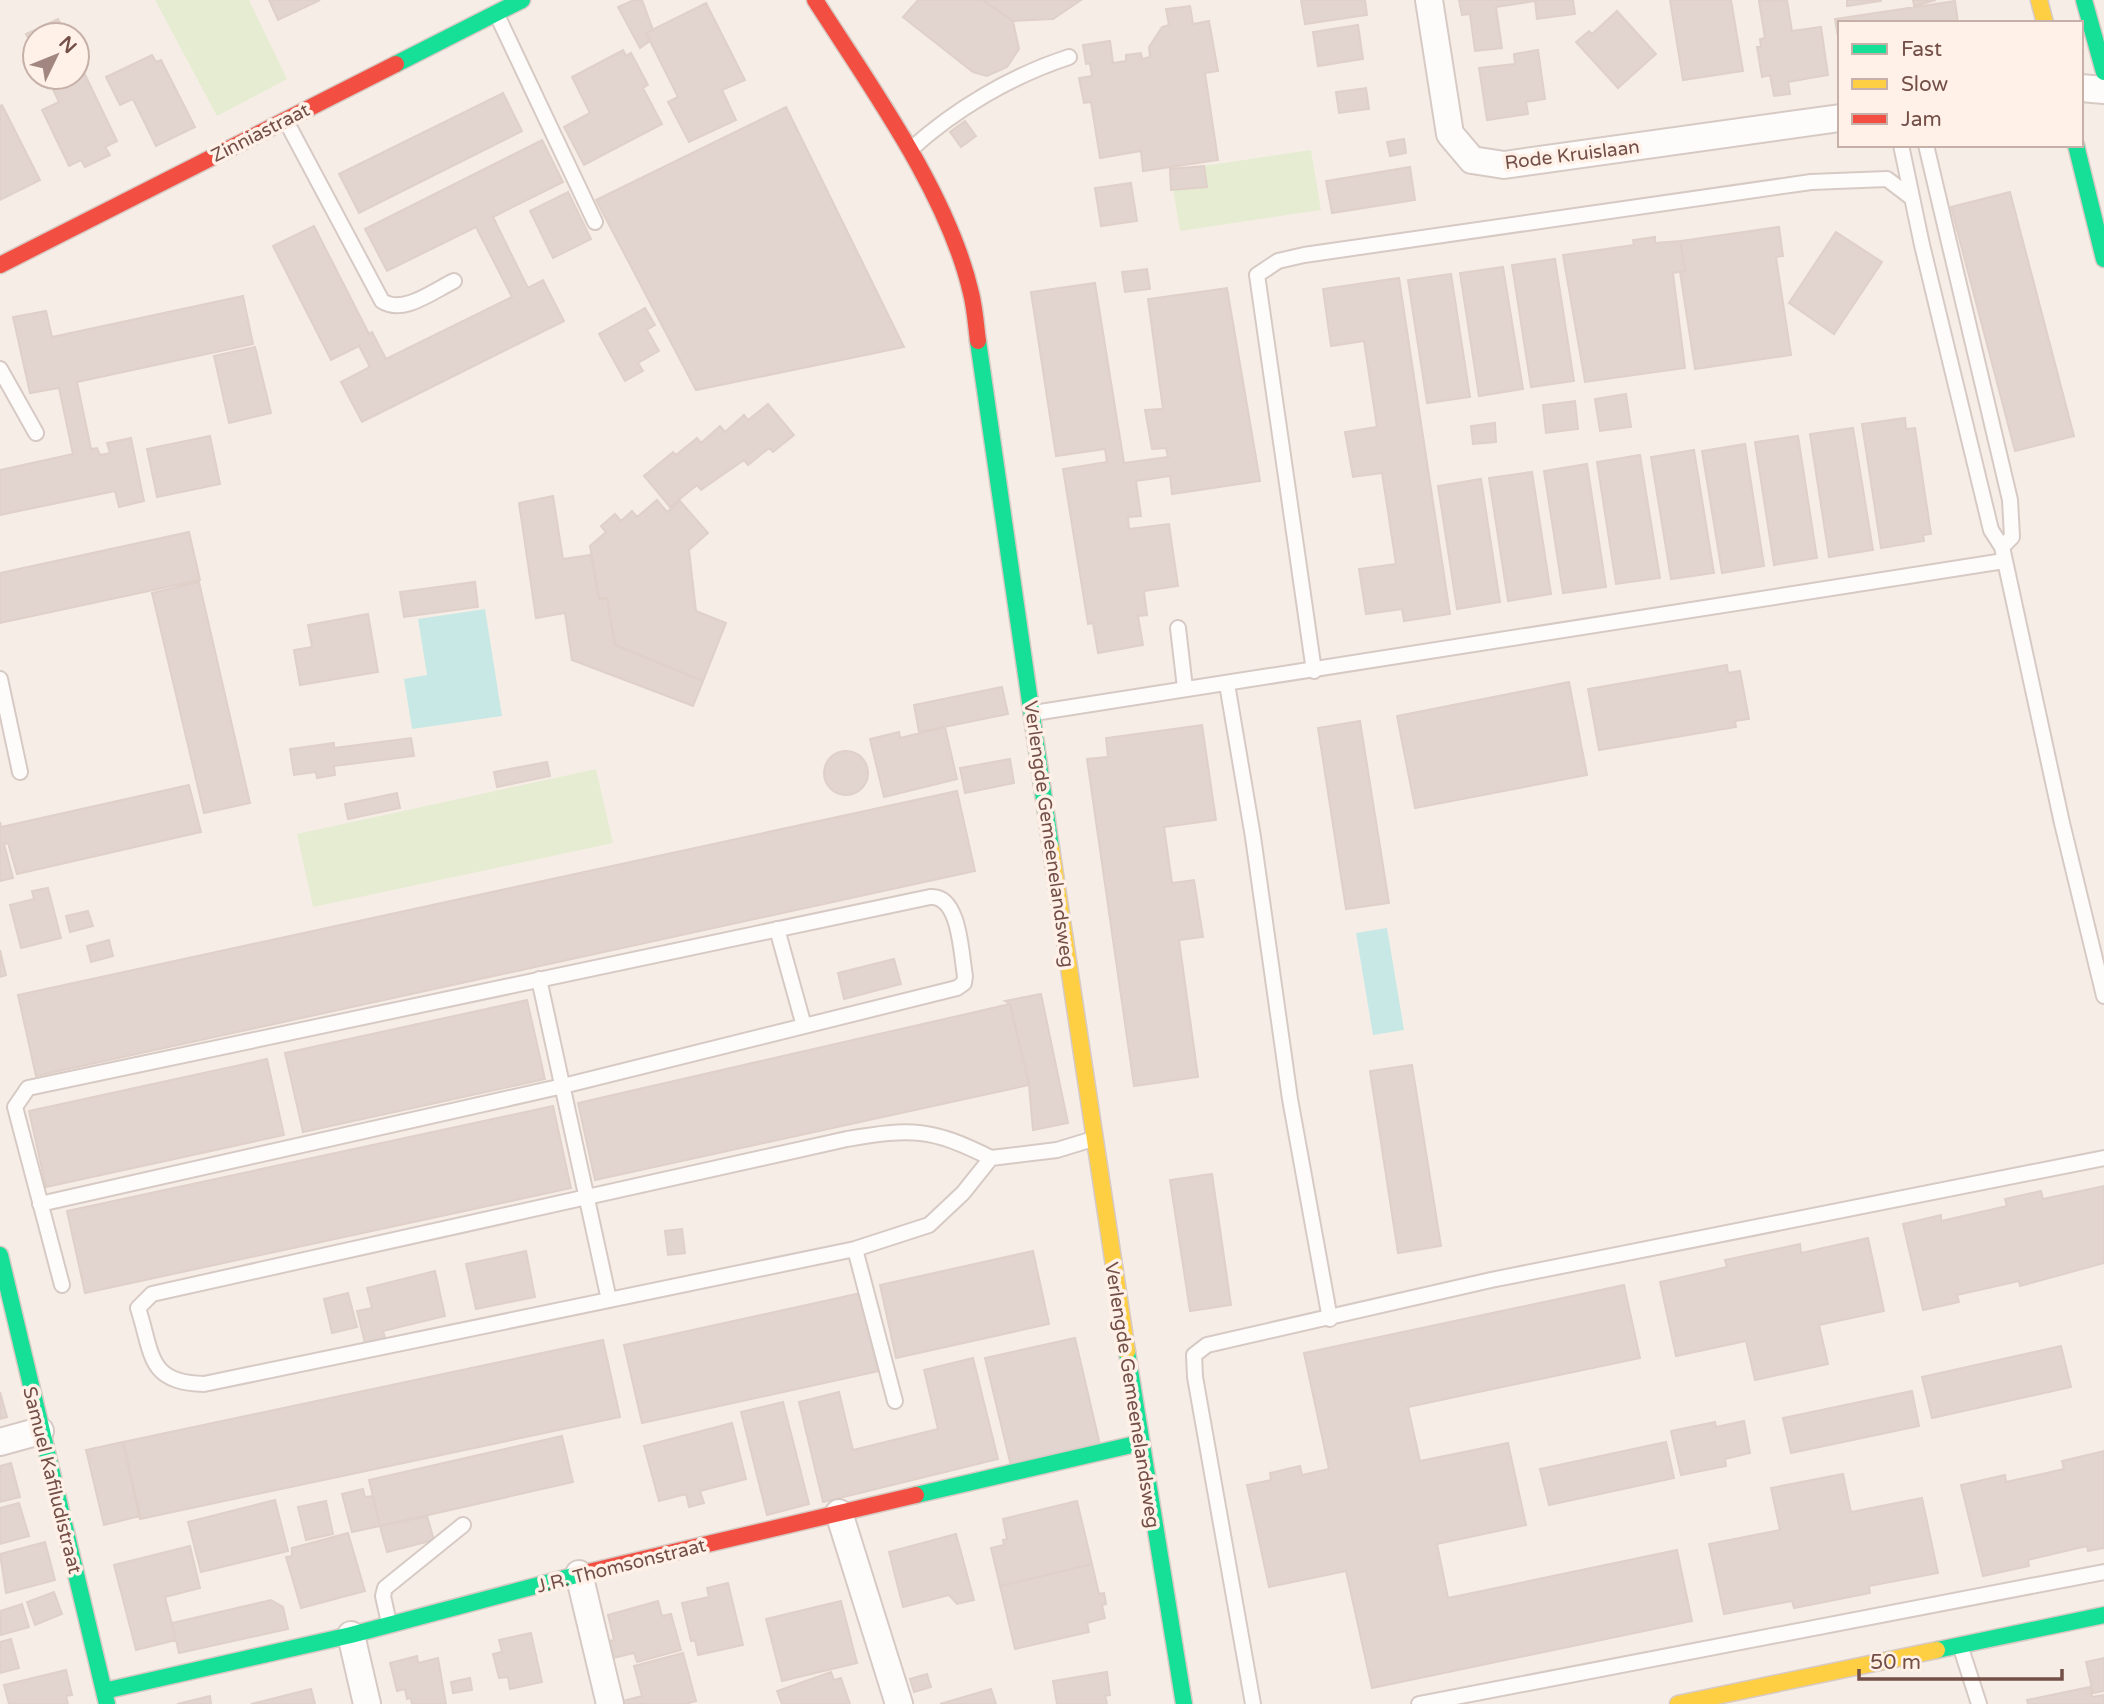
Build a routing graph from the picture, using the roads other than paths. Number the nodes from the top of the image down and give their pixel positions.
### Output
1 (522, 0) edge
2 (815, 0) edge
3 (1429, 0) edge
4 (2039, 0) edge
5 (2084, 0) edge
6 (496, 13) junction
7 (2044, 21) edge
8 (1069, 57) dead end
9 (2104, 72) edge
10 (2083, 88) edge
11 (2104, 90) edge
12 (1838, 118) edge
13 (285, 120) junction
14 (1901, 147) edge
15 (1926, 147) edge
16 (2076, 147) edge
17 (910, 150) junction
18 (1912, 198) junction
19 (595, 222) dead end
20 (2104, 259) edge
21 (0, 265) edge
22 (454, 281) dead end
23 (0, 369) edge
24 (36, 433) dead end
25 (2003, 554) junction
26 (1178, 628) dead end
27 (1314, 671) junction
28 (0, 679) edge
29 (1227, 684) junction
30 (1185, 688) junction
31 (1032, 713) junction
32 (20, 772) dead end
33 (777, 929) junction
34 (539, 979) junction
35 (2104, 996) edge
36 (804, 1026) junction
37 (563, 1086) junction
38 (1093, 1139) junction
39 (991, 1158) junction
40 (2104, 1158) edge
41 (587, 1197) junction
42 (40, 1204) junction
43 (855, 1250) junction
44 (0, 1255) edge
45 (62, 1285) dead end
46 (608, 1300) junction
47 (1330, 1319) junction
48 (895, 1401) dead end
49 (40, 1431) junction
50 (0, 1442) edge
51 (1140, 1443) junction
52 (839, 1513) junction
53 (463, 1525) dead end
54 (2104, 1572) edge
55 (579, 1574) junction
56 (2104, 1615) edge
57 (389, 1623) junction
58 (351, 1635) junction
59 (1960, 1644) junction
60 (106, 1698) edge
61 (368, 1704) edge
62 (610, 1704) edge
63 (900, 1704) edge
64 (1184, 1704) edge
65 (1253, 1704) edge
66 (1419, 1704) edge
67 (1678, 1704) edge
68 (1979, 1704) edge

1 - 6 street, Zinniastraat
2 - 17 street, Verlengde Gemeenelandsweg
3 - 12 street, Rode Kruislaan
4 - 7 street
5 - 9 street
6 - 13 street, Zinniastraat
6 - 19 lane
8 - 17 lane
10 - 11 street
13 - 21 street, Zinniastraat
13 - 22 lane
14 - 18 lane
15 - 25 lane
16 - 20 street
17 - 31 street, Verlengde Gemeenelandsweg
18 - 25 lane
18 - 27 lane
23 - 24 lane
25 - 27 lane
25 - 35 lane
26 - 30 lane
27 - 29 lane
28 - 32 lane
29 - 30 lane
29 - 47 lane
30 - 31 lane
31 - 38 street, Verlengde Gemeenelandsweg
33 - 34 lane
33 - 36 lane
33 - 36 lane
34 - 37 lane
34 - 42 lane
36 - 37 lane
37 - 41 lane
37 - 42 lane
38 - 39 lane
38 - 51 street, Verlengde Gemeenelandsweg
39 - 41 lane
39 - 43 lane
40 - 47 lane
41 - 46 lane
41 - 46 lane
42 - 45 lane
43 - 46 lane
43 - 48 lane
44 - 49 street, Samuel Kafiludistraat
47 - 65 lane
49 - 50 street
49 - 60 street, Samuel Kafiludistraat
51 - 52 street, J.R. Thomsonstraat
51 - 64 street, Verlengde Gemeenelandsweg
52 - 55 street, J.R. Thomsonstraat
52 - 63 street
53 - 57 lane
54 - 66 lane
55 - 57 street, J.R. Thomsonstraat
55 - 62 street
56 - 59 street
57 - 58 street, J.R. Thomsonstraat
58 - 60 street, J.R. Thomsonstraat
58 - 61 street
59 - 67 street
59 - 68 lane

